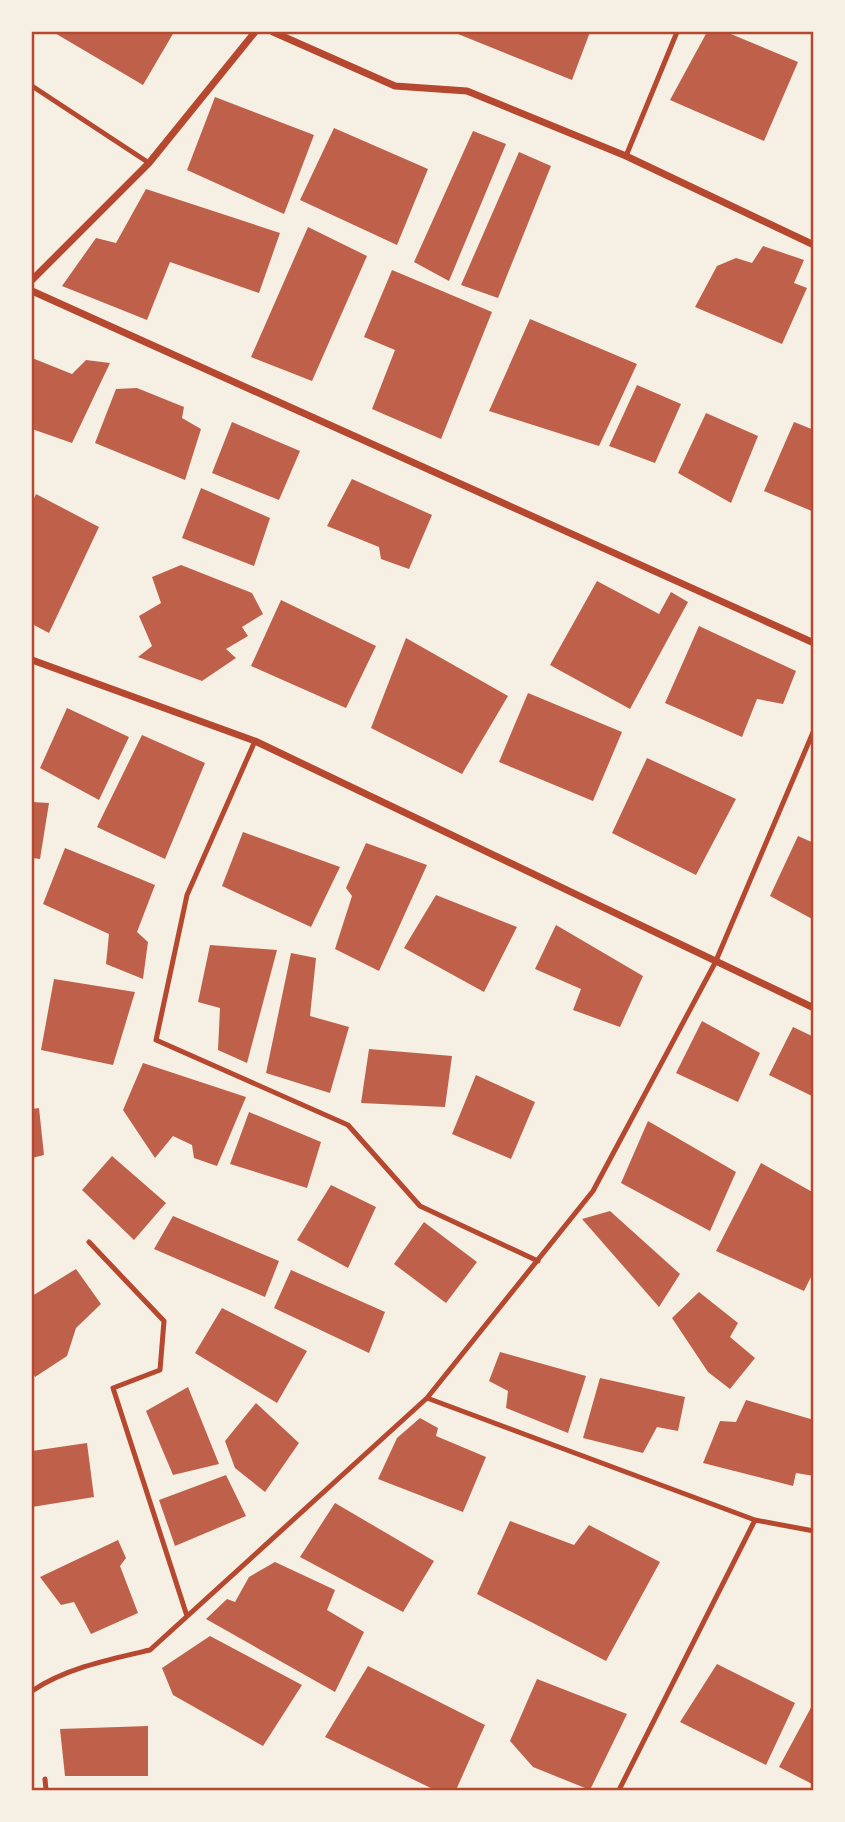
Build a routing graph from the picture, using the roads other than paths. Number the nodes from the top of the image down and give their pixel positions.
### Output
1 (255, 32) edge
2 (273, 32) edge
3 (677, 32) edge
4 (32, 86) edge
5 (626, 156) junction
6 (149, 163) junction
7 (814, 245) edge
8 (32, 280) edge
9 (32, 291) edge
10 (814, 643) edge
11 (32, 660) edge
12 (814, 730) edge
13 (255, 741) junction
14 (715, 963) junction
15 (814, 1008) edge
16 (89, 1242) dead end
17 (538, 1261) junction
18 (427, 1398) junction
19 (755, 1520) junction
20 (814, 1531) edge
21 (187, 1616) junction
22 (32, 1691) edge
23 (45, 1779) dead end
24 (46, 1790) edge
25 (619, 1790) edge

1 - 6 street
2 - 5 street
3 - 5 lane
4 - 6 lane
5 - 7 street
6 - 8 street
9 - 10 street
11 - 13 street
12 - 14 lane
13 - 14 street
13 - 17 lane
14 - 15 street
14 - 17 lane
16 - 21 lane
17 - 18 lane
18 - 19 lane
18 - 21 lane
19 - 20 lane
19 - 25 lane
21 - 22 lane
23 - 24 lane

